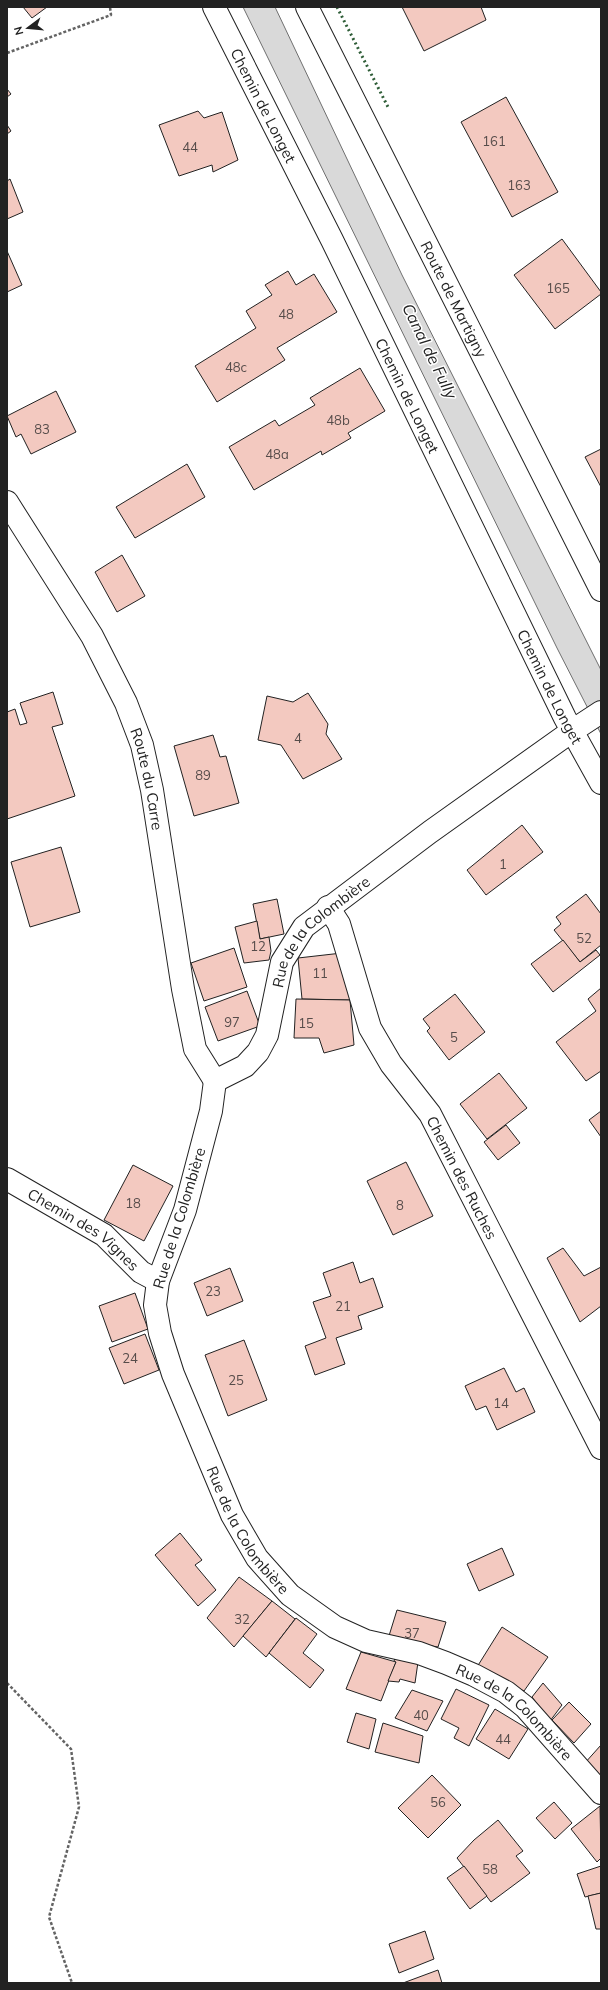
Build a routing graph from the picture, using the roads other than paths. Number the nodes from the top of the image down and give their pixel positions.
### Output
1 (214, 7) edge
2 (307, 7) edge
3 (7, 502) edge
4 (601, 590) edge
5 (587, 721) edge
6 (601, 783) edge
7 (328, 907) junction
8 (215, 1081) junction
9 (7, 1179) edge
10 (158, 1281) junction
11 (601, 1448) edge
12 (601, 1793) edge

1 - 5 street, Chemin de Longet
2 - 4 street, Route de Martigny
3 - 8 street, Route du Carre
5 - 6 street, Chemin de Longet
5 - 7 street, Rue de la Colombière
7 - 8 street, Rue de la Colombière
7 - 11 street, Chemin des Ruches
8 - 10 street, Rue de la Colombière
9 - 10 street, Chemin des Vignes
10 - 12 street, Rue de la Colombière

